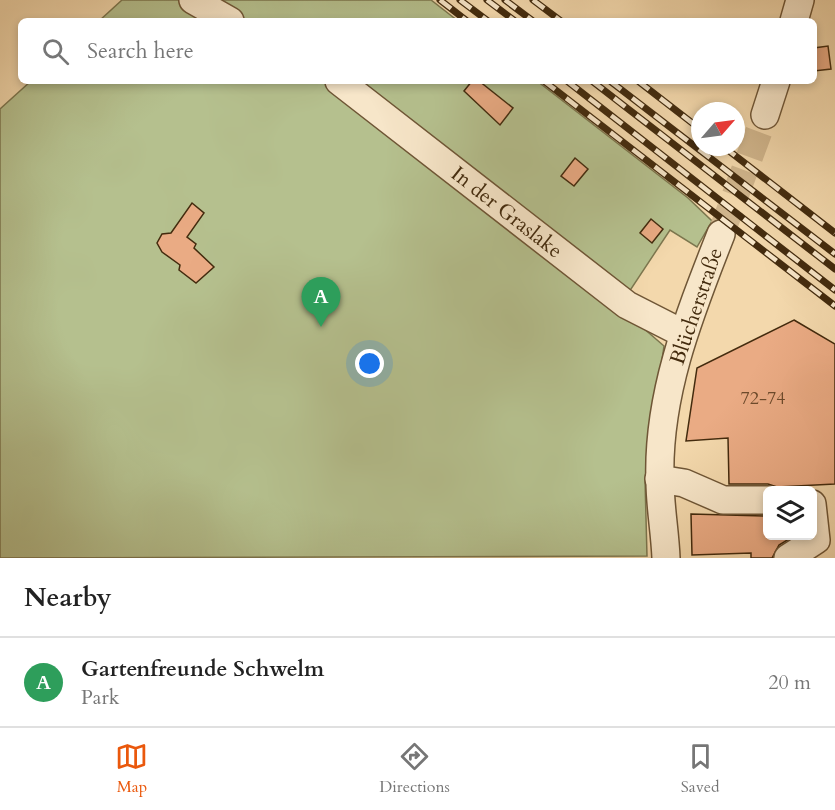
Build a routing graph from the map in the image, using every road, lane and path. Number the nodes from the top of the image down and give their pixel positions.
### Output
1 (193, 0) edge
2 (800, 0) edge
3 (225, 18) edge
4 (795, 18) edge
5 (343, 84) edge
6 (775, 84) edge
7 (765, 115) tunnel mouth
8 (721, 234) tunnel mouth
9 (682, 333) junction
10 (659, 479) junction
11 (763, 500) edge
12 (817, 514) edge
13 (825, 533) edge
14 (666, 558) edge
15 (788, 558) edge

1 - 3 street
2 - 4 street
5 - 9 street, In der Graslake
6 - 7 street
8 - 9 street, Blücherstraße
9 - 10 street, Blücherstraße
10 - 11 street
10 - 14 street, Blücherstraße
12 - 13 street
13 - 15 street

